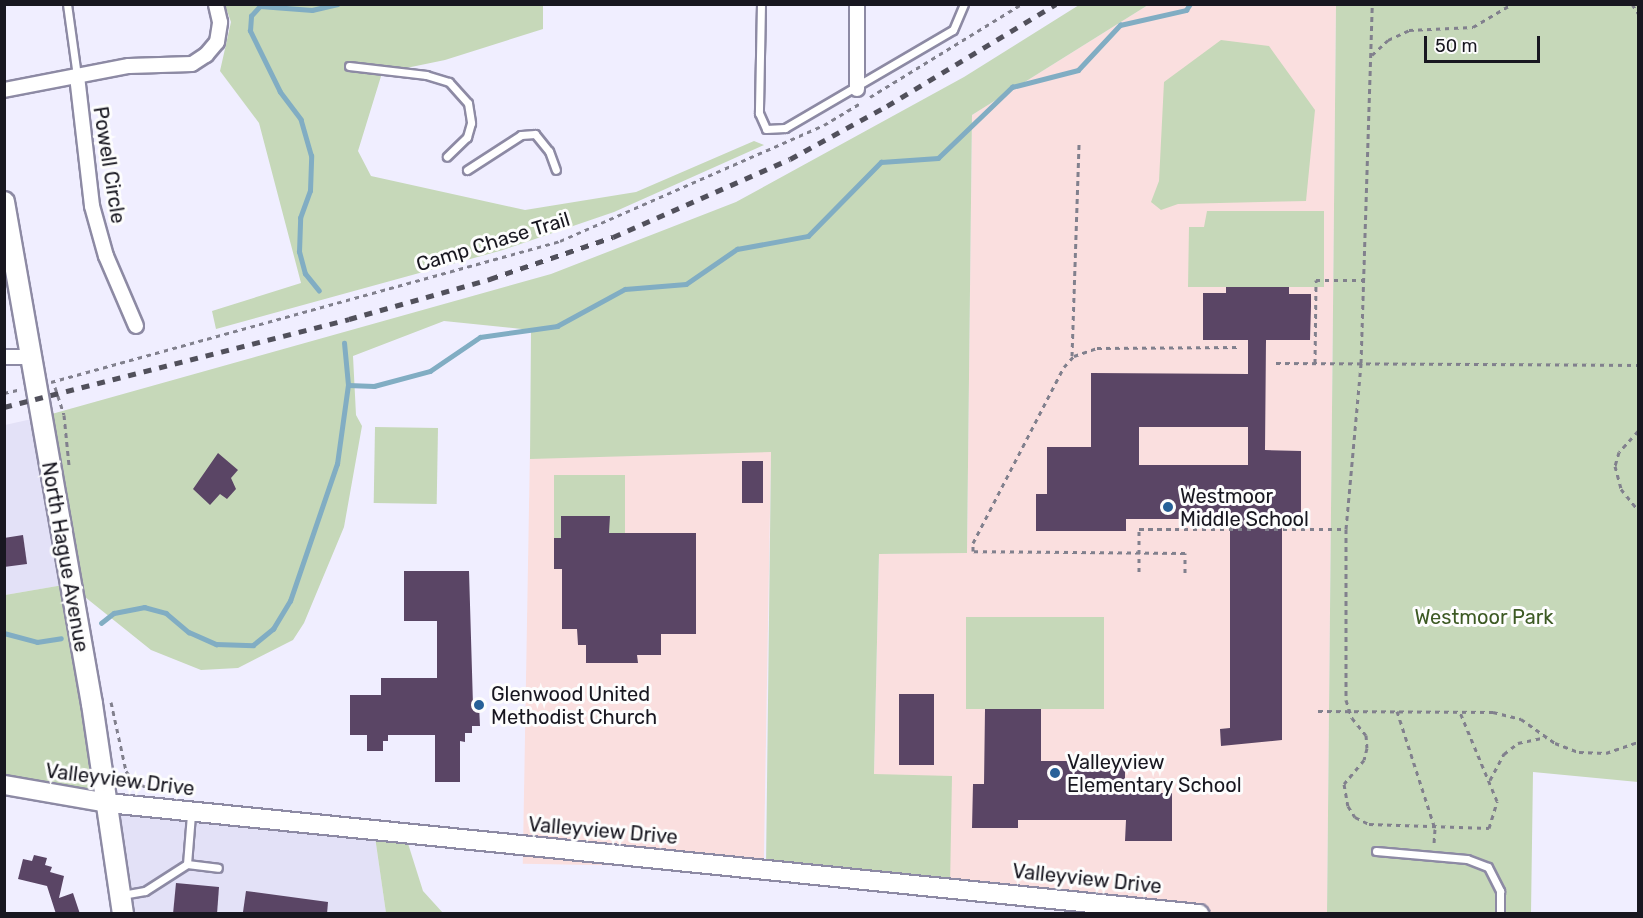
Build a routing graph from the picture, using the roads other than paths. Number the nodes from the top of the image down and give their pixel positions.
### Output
1 (67, 4) edge
2 (216, 4) edge
3 (761, 4) edge
4 (857, 4) edge
5 (964, 4) edge
6 (349, 66) dead end
7 (76, 76) junction
8 (856, 89) junction
9 (4, 90) edge
10 (447, 156) dead end
11 (467, 170) dead end
12 (556, 170) dead end
13 (4, 202) edge
14 (136, 326) dead end
15 (4, 357) edge
16 (30, 357) junction
17 (4, 785) edge
18 (108, 803) junction
19 (191, 811) junction
20 (1376, 850) dead end
21 (187, 864) junction
22 (218, 868) dead end
23 (122, 904) edge
24 (1199, 914) edge
25 (1500, 914) edge

1 - 7 lane
2 - 7 street
3 - 8 lane
4 - 8 street
5 - 8 lane
6 - 10 lane
7 - 9 street
7 - 14 street, Powell Circle
11 - 12 lane
13 - 16 main road, North Hague Avenue
15 - 16 street
16 - 18 main road, North Hague Avenue
17 - 18 street, Valleyview Drive
18 - 19 street, Valleyview Drive
18 - 23 main road, North Hague Avenue
19 - 21 lane
19 - 24 street, Valleyview Drive
20 - 25 lane
21 - 22 lane
21 - 23 lane

